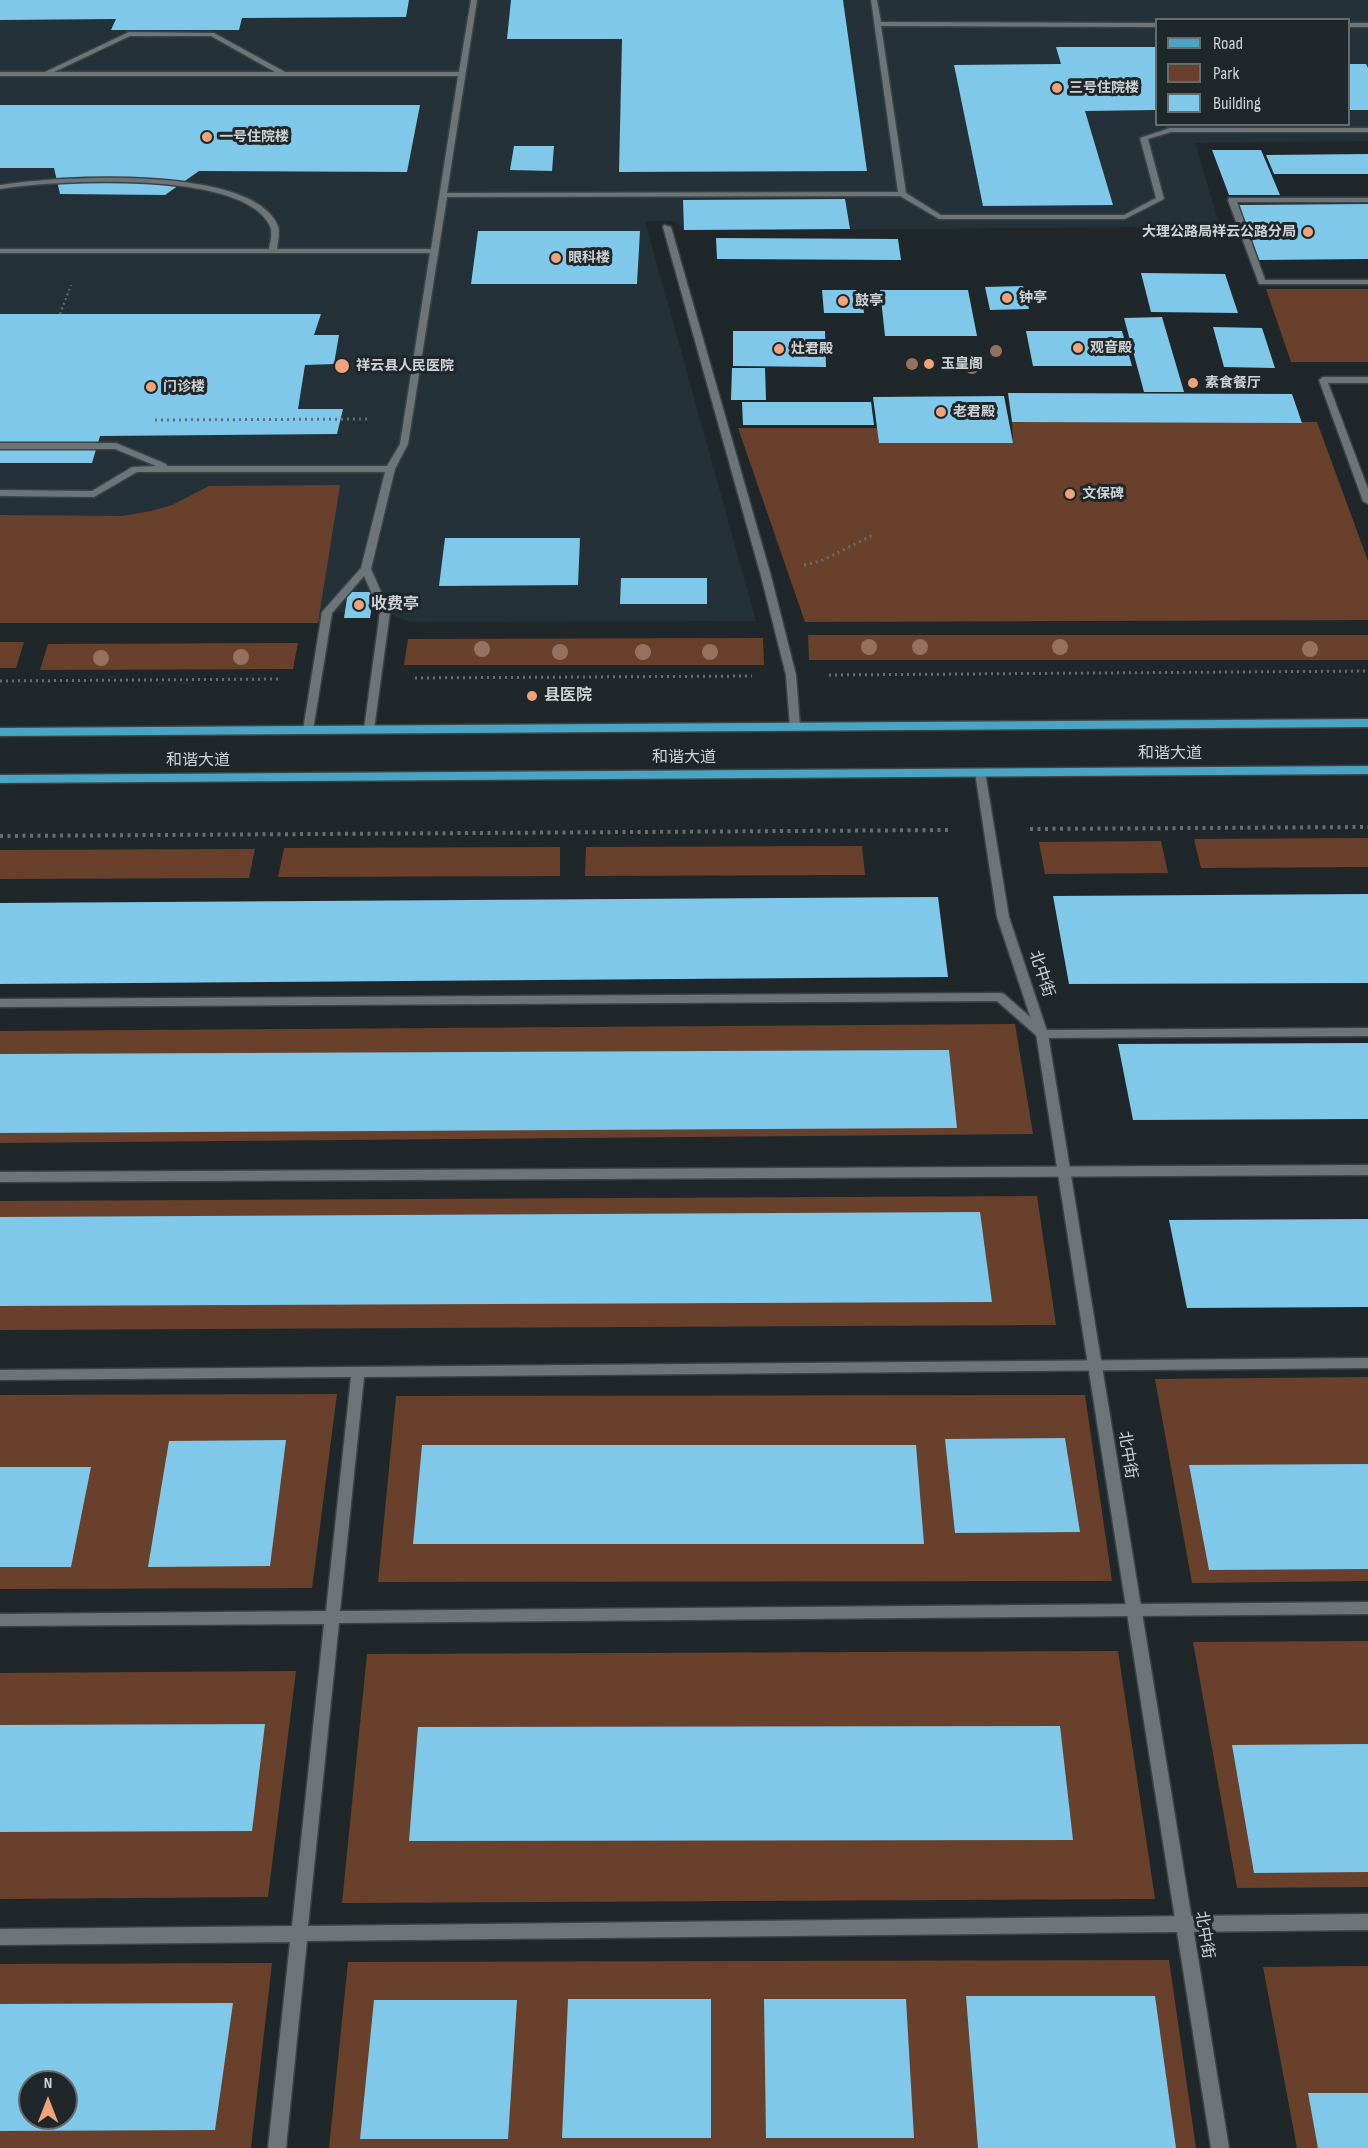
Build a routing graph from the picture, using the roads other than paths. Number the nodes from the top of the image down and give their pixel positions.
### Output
1 (474, 0) edge
2 (874, 0) edge
3 (878, 24) junction
4 (1155, 25) edge
5 (1350, 25) edge
6 (1368, 25) edge
7 (0, 74) edge
8 (42, 74) junction
9 (283, 74) junction
10 (463, 74) junction
11 (1368, 130) edge
12 (0, 187) edge
13 (902, 194) junction
14 (444, 195) junction
15 (1368, 200) edge
16 (667, 227) dead end
17 (0, 251) edge
18 (273, 251) junction
19 (435, 251) junction
20 (1368, 282) edge
21 (1368, 380) edge
22 (0, 446) edge
23 (169, 469) junction
24 (390, 469) junction
25 (0, 493) edge
26 (1368, 501) edge
27 (366, 569) junction
28 (1368, 723) edge
29 (795, 727) junction
30 (369, 729) junction
31 (308, 730) junction
32 (0, 732) edge
33 (1368, 770) edge
34 (981, 772) junction
35 (0, 779) edge
36 (0, 1003) edge
37 (1368, 1032) edge
38 (1042, 1034) junction
39 (1368, 1170) edge
40 (1063, 1171) junction
41 (0, 1177) edge
42 (1368, 1363) edge
43 (1094, 1365) junction
44 (358, 1372) junction
45 (0, 1375) edge
46 (1368, 1608) edge
47 (1134, 1610) junction
48 (333, 1617) junction
49 (0, 1620) edge
50 (1368, 1922) edge
51 (1184, 1924) junction
52 (299, 1933) junction
53 (0, 1936) edge
54 (277, 2148) edge
55 (1220, 2148) edge

1 - 10 street
2 - 3 street
3 - 4 street
3 - 13 street
5 - 6 street
7 - 8 street
8 - 9 street
8 - 9 street
9 - 10 street
10 - 14 street
11 - 13 street
12 - 18 street
13 - 14 street
14 - 19 street
15 - 20 street
16 - 29 street
17 - 18 street
18 - 19 street
19 - 24 street
21 - 26 street
22 - 23 street
23 - 24 street
23 - 25 street
24 - 27 street
27 - 30 street
27 - 31 street
28 - 29 main road, 和谐大道
29 - 30 main road, 和谐大道
30 - 31 main road, 和谐大道
31 - 32 main road, 和谐大道
33 - 34 main road, 和谐大道
34 - 35 main road, 和谐大道
34 - 38 street, 北中街
36 - 38 street
37 - 38 street
38 - 40 street, 北中街
39 - 40 street
40 - 41 street
40 - 43 street, 北中街
42 - 43 street
43 - 44 street
43 - 47 street, 北中街
44 - 45 street
44 - 48 street
46 - 47 street
47 - 48 street
47 - 51 street, 北中街
48 - 49 street
48 - 52 street
50 - 51 street
51 - 52 street
51 - 55 street, 北中街
52 - 53 street
52 - 54 street

